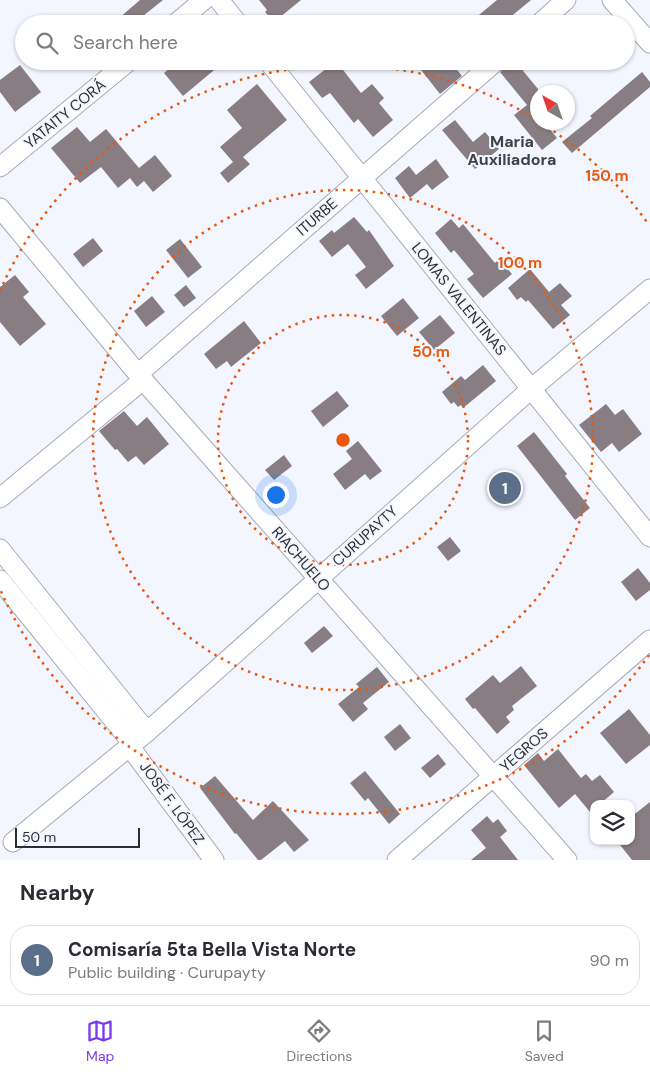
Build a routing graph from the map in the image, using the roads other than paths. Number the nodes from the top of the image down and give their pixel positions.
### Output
1 (204, 0) edge
2 (219, 0) edge
3 (566, 0) edge
4 (612, 0) edge
5 (186, 15) edge
6 (231, 15) edge
7 (549, 15) edge
8 (625, 15) edge
9 (635, 26) edge
10 (650, 43) edge
11 (118, 70) edge
12 (275, 70) edge
13 (486, 70) edge
14 (0, 167) edge
15 (362, 178) junction
16 (0, 208) edge
17 (650, 289) edge
18 (140, 377) junction
19 (531, 389) junction
20 (0, 498) edge
21 (650, 537) edge
22 (0, 549) edge
23 (318, 578) junction
24 (0, 580) edge
25 (650, 640) edge
26 (147, 732) junction
27 (132, 746) junction
28 (493, 777) junction
29 (13, 842) dead end
30 (214, 860) edge
31 (397, 860) edge
32 (567, 860) edge

1 - 5 street
2 - 6 street
3 - 7 street
4 - 8 street
9 - 10 street
11 - 14 street, YATAITY CORÁ
12 - 15 street, LOMAS VALENTINAS
13 - 15 street, ITURBE
15 - 18 street, ITURBE
15 - 19 street, LOMAS VALENTINAS
16 - 18 street, RIACHUELO
17 - 19 street, CURUPAYTY
18 - 20 street, ITURBE
18 - 23 street, RIACHUELO
19 - 21 street, LOMAS VALENTINAS
19 - 23 street, CURUPAYTY
22 - 26 street
23 - 26 street, CURUPAYTY
23 - 28 street, RIACHUELO
24 - 27 street, JOSÉ F. LÓPEZ
25 - 28 street, YEGROS
26 - 27 street, CURUPAYTY
27 - 29 street, CURUPAYTY
27 - 30 street, JOSÉ F. LÓPEZ
28 - 31 street, YEGROS
28 - 32 street, RIACHUELO

